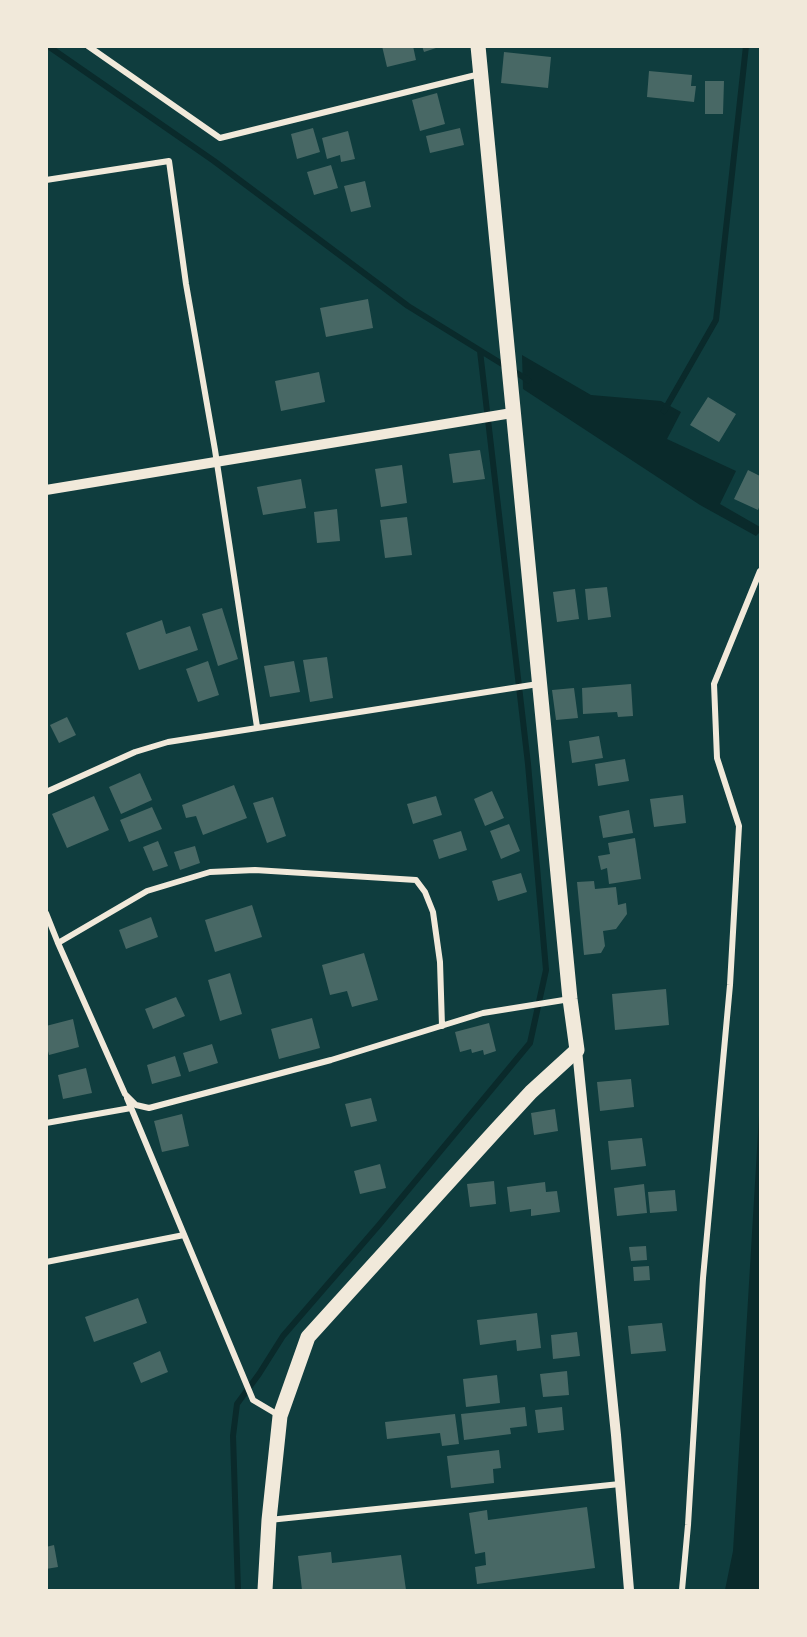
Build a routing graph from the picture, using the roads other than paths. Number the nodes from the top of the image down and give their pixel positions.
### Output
1 (88, 46) edge
2 (478, 46) edge
3 (480, 74) junction
4 (46, 180) edge
5 (512, 413) junction
6 (216, 462) junction
7 (46, 490) edge
8 (760, 571) edge
9 (540, 683) junction
10 (258, 728) junction
11 (46, 792) edge
12 (46, 913) edge
13 (58, 943) junction
14 (570, 999) junction
15 (442, 1026) junction
16 (577, 1050) junction
17 (125, 1095) junction
18 (131, 1108) junction
19 (46, 1123) edge
20 (184, 1235) junction
21 (46, 1262) edge
22 (280, 1416) junction
23 (620, 1484) junction
24 (269, 1520) junction
25 (265, 1590) edge
26 (629, 1590) edge
27 (682, 1590) edge

1 - 3 street
2 - 3 main road
3 - 5 main road
4 - 6 street
5 - 6 street
5 - 9 main road
6 - 7 street
6 - 10 street
8 - 27 street
9 - 10 street
9 - 14 main road
10 - 11 street
12 - 13 street
13 - 15 street
13 - 17 street
14 - 15 street
14 - 16 main road
15 - 17 street
16 - 22 main road
16 - 23 street
17 - 18 street
18 - 19 street
18 - 20 street
20 - 21 street
20 - 22 street
22 - 24 main road
23 - 24 street
23 - 26 street
24 - 25 main road

